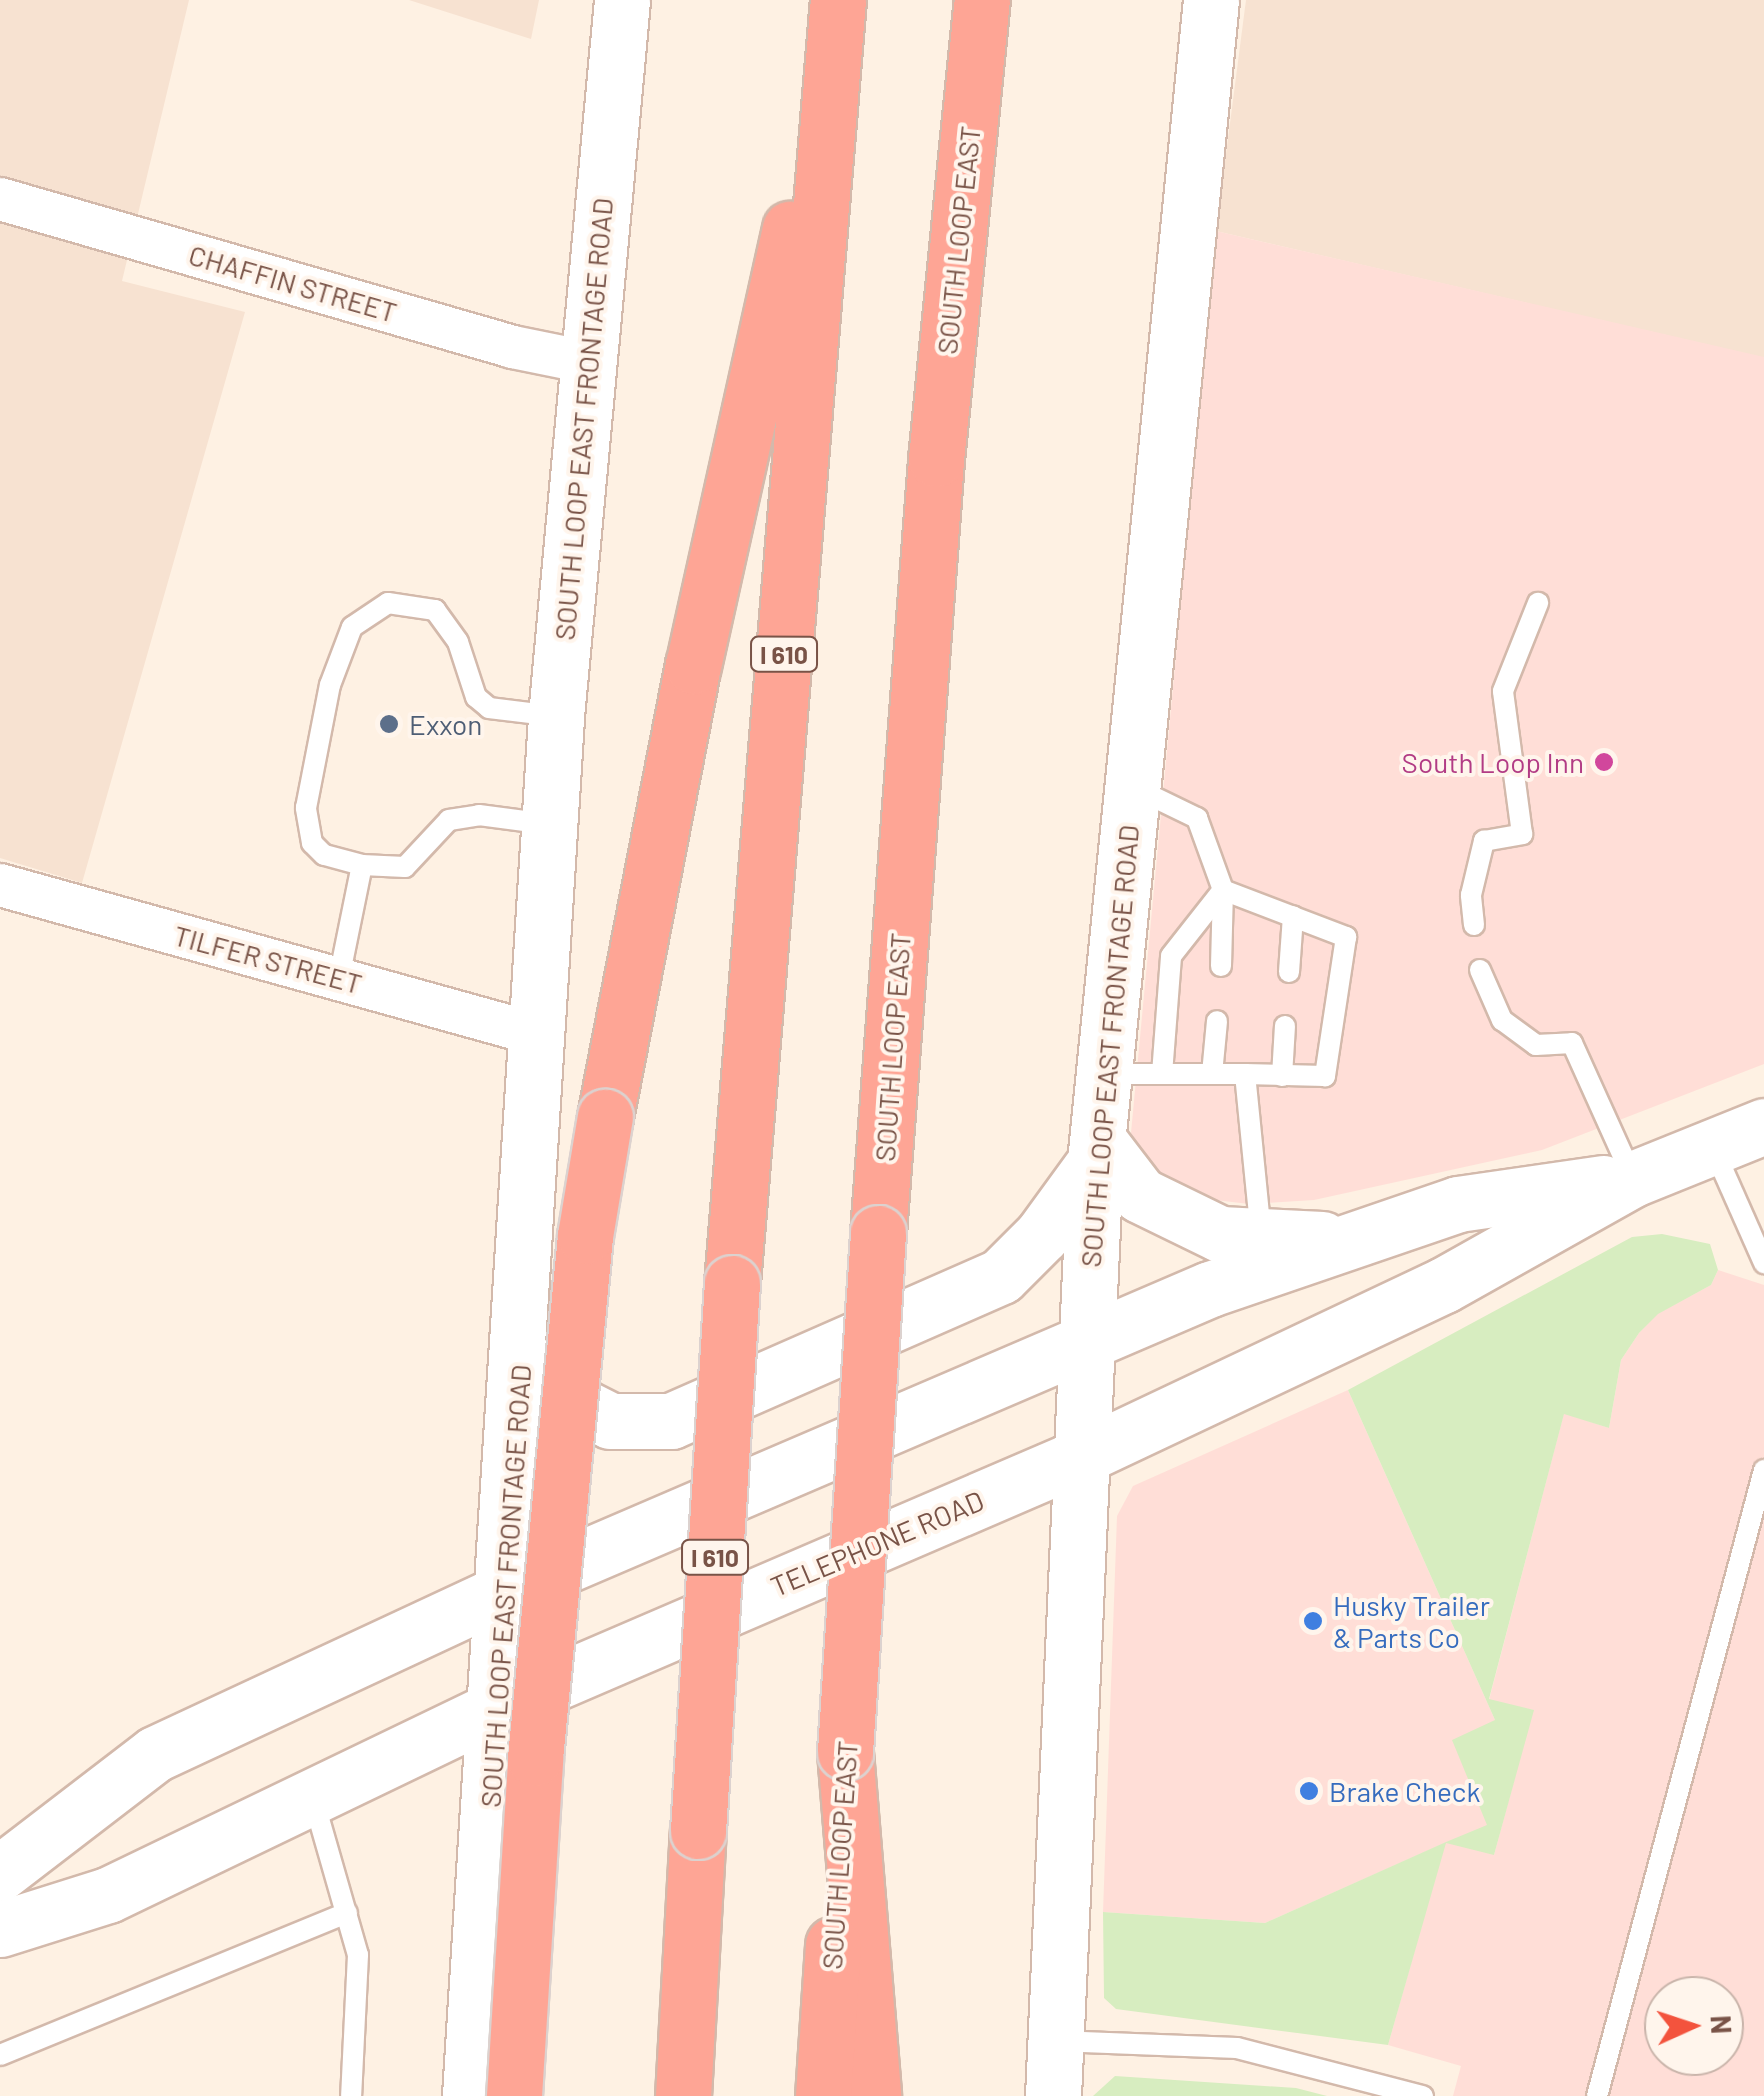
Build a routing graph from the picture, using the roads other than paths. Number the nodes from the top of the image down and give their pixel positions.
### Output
1 (622, 0) edge
2 (982, 0) edge
3 (1211, 0) edge
4 (836, 13) edge
5 (0, 199) edge
6 (586, 362) junction
7 (1538, 603) dead end
8 (556, 716) junction
9 (1130, 786) junction
10 (549, 825) junction
11 (362, 865) junction
12 (0, 885) edge
13 (1223, 890) junction
14 (1293, 916) junction
15 (1474, 925) dead end
16 (1221, 966) dead end
17 (1480, 970) dead end
18 (1289, 972) dead end
19 (339, 978) junction
20 (1217, 1021) dead end
21 (1285, 1026) dead end
22 (536, 1034) junction
23 (1104, 1074) junction
24 (1162, 1074) junction
25 (1212, 1074) junction
26 (1246, 1074) junction
27 (1282, 1076) junction
28 (1764, 1126) edge
29 (1714, 1150) junction
30 (1096, 1151) junction
31 (1633, 1179) junction
32 (1261, 1236) junction
33 (1356, 1239) junction
34 (1764, 1263) edge
35 (521, 1335) junction
36 (1084, 1342) junction
37 (1082, 1456) junction
38 (1764, 1470) edge
39 (500, 1593) junction
40 (496, 1708) junction
41 (846, 1752) junction
42 (312, 1796) junction
43 (0, 1874) edge
44 (347, 1913) junction
45 (0, 1929) edge
46 (1058, 2041) junction
47 (0, 2056) edge
48 (351, 2096) edge
49 (470, 2096) edge
50 (514, 2096) edge
51 (683, 2096) edge
52 (824, 2096) edge
53 (874, 2096) edge
54 (1053, 2096) edge
55 (1424, 2096) edge
56 (1597, 2096) edge

1 - 6 main road, SOUTH LOOP EAST FRONTAGE ROAD
2 - 41 highway, SOUTH LOOP EAST, bridge
3 - 9 main road, SOUTH LOOP EAST FRONTAGE ROAD
4 - 50 highway, bridge
4 - 51 highway, I 610, bridge
5 - 6 street, CHAFFIN STREET
6 - 8 main road, SOUTH LOOP EAST FRONTAGE ROAD
7 - 15 lane
8 - 10 main road, SOUTH LOOP EAST FRONTAGE ROAD
8 - 11 lane
9 - 13 lane
9 - 23 main road, SOUTH LOOP EAST FRONTAGE ROAD
10 - 11 lane
10 - 22 main road, SOUTH LOOP EAST FRONTAGE ROAD
11 - 19 lane
12 - 19 street, TILFER STREET
13 - 14 lane
13 - 16 lane
13 - 24 lane
14 - 18 lane
14 - 27 lane
17 - 31 lane
19 - 22 street, TILFER STREET
20 - 25 lane
21 - 27 lane
22 - 35 main road, SOUTH LOOP EAST FRONTAGE ROAD
23 - 24 lane
23 - 30 main road, SOUTH LOOP EAST FRONTAGE ROAD
24 - 25 lane
25 - 26 lane
26 - 27 lane
26 - 32 lane
28 - 29 main road, TELEPHONE ROAD
29 - 31 main road, TELEPHONE ROAD
29 - 34 lane
30 - 32 main road
30 - 35 main road
30 - 36 main road, SOUTH LOOP EAST FRONTAGE ROAD
31 - 33 main road, TELEPHONE ROAD
31 - 37 main road, TELEPHONE ROAD
32 - 33 main road
33 - 36 main road, TELEPHONE ROAD
35 - 39 main road, SOUTH LOOP EAST FRONTAGE ROAD
36 - 37 main road, SOUTH LOOP EAST FRONTAGE ROAD
36 - 39 main road, TELEPHONE ROAD
37 - 40 main road, TELEPHONE ROAD
37 - 46 main road, SOUTH LOOP EAST FRONTAGE ROAD
38 - 56 lane
39 - 40 main road, SOUTH LOOP EAST FRONTAGE ROAD
39 - 43 main road, TELEPHONE ROAD
40 - 42 main road, TELEPHONE ROAD
40 - 49 main road, SOUTH LOOP EAST FRONTAGE ROAD
41 - 52 highway, SOUTH LOOP EAST
41 - 53 highway
42 - 44 lane
42 - 45 main road, TELEPHONE ROAD
44 - 47 lane
44 - 48 lane
46 - 54 main road, SOUTH LOOP EAST FRONTAGE ROAD
46 - 55 lane

